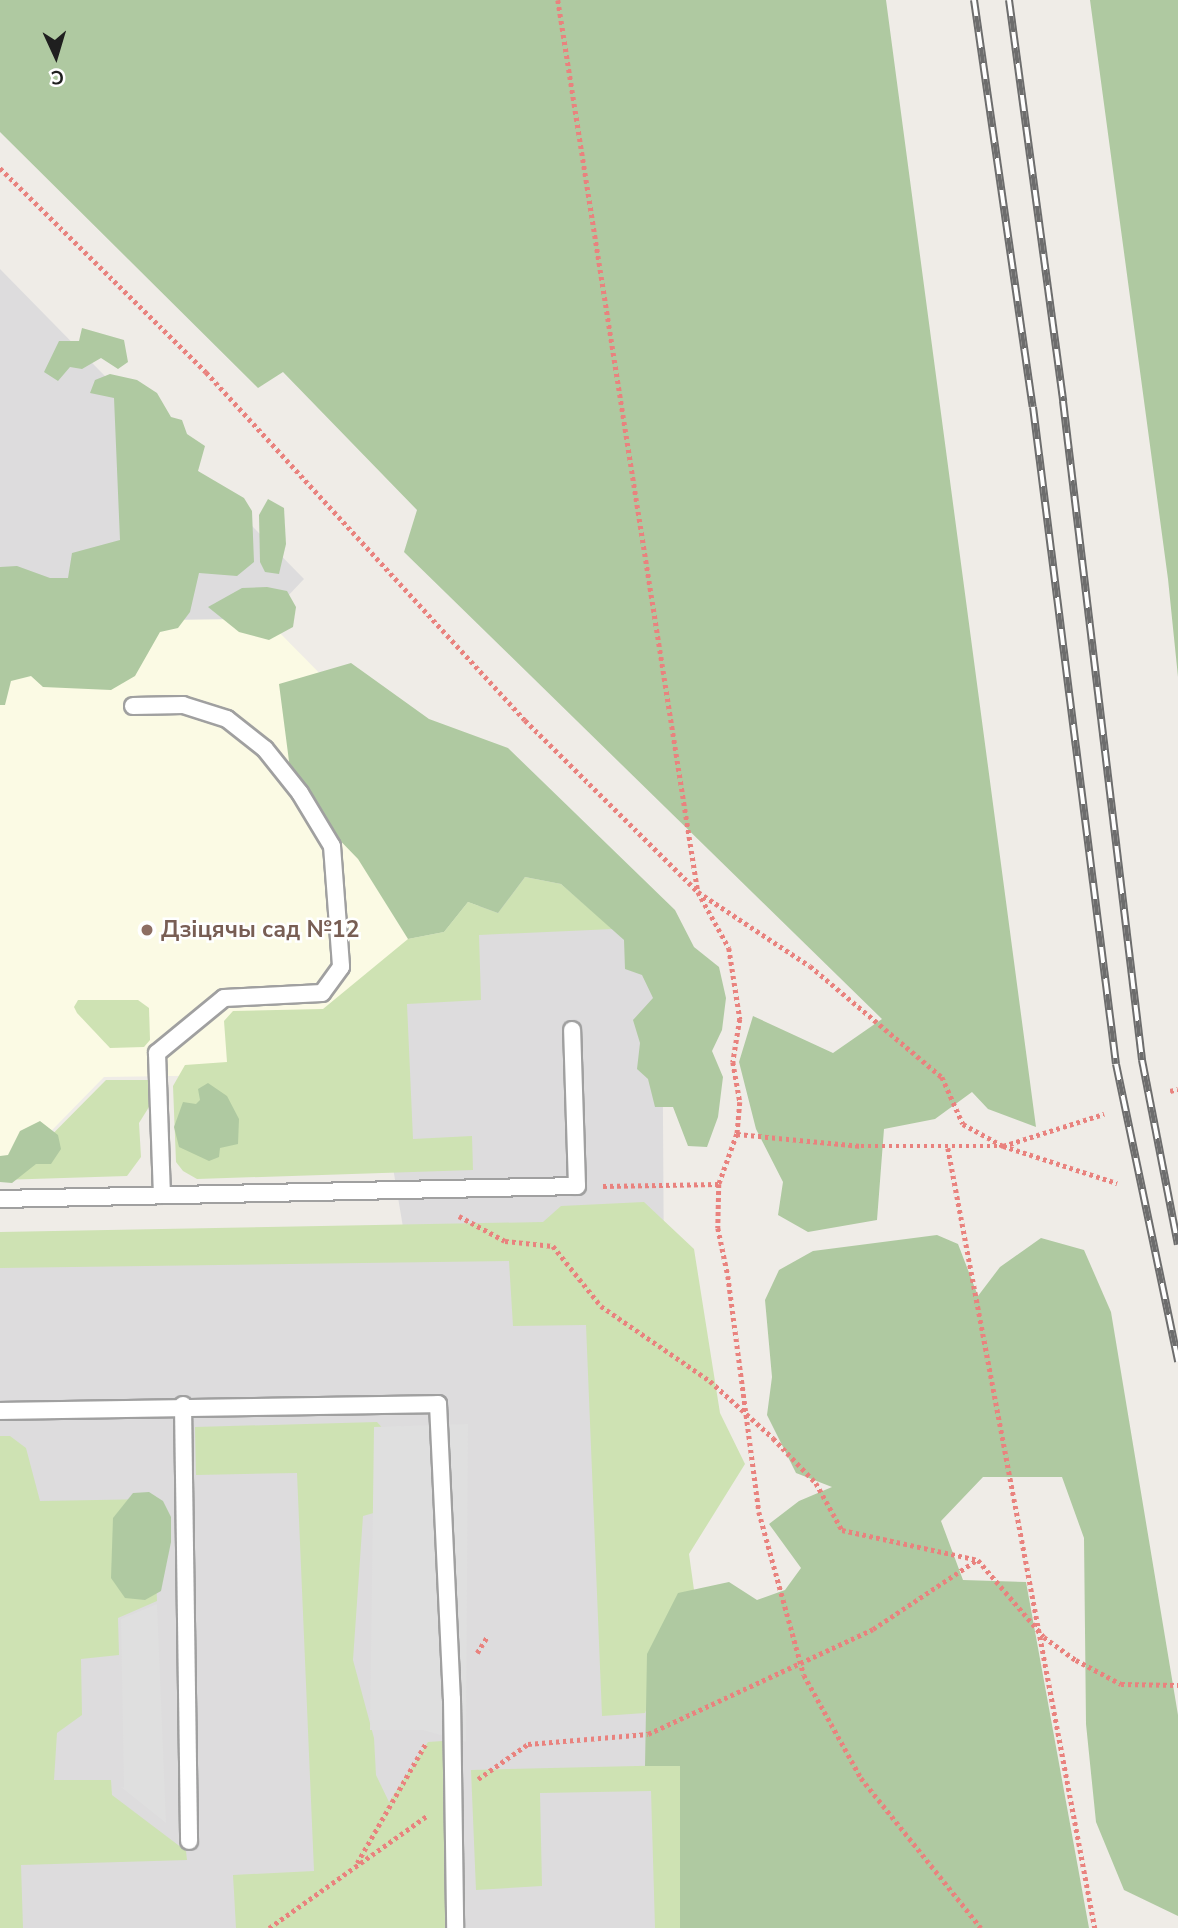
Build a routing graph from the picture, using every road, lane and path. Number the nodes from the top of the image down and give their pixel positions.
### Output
1 (558, 0) edge
2 (0, 168) edge
3 (133, 706) dead end
4 (698, 892) junction
5 (572, 1030) dead end
6 (1178, 1089) edge
7 (1170, 1091) dead end
8 (1104, 1114) dead end
9 (737, 1134) junction
10 (1003, 1146) junction
11 (947, 1148) junction
12 (1116, 1182) dead end
13 (719, 1184) junction
14 (577, 1186) junction
15 (162, 1195) junction
16 (0, 1199) edge
17 (457, 1215) dead end
18 (183, 1405) junction
19 (0, 1411) edge
20 (746, 1414) junction
21 (978, 1560) junction
22 (487, 1637) dead end
23 (1044, 1637) junction
24 (475, 1657) dead end
25 (801, 1663) junction
26 (1178, 1685) edge
27 (452, 1699) junction
28 (453, 1798) junction
29 (189, 1841) dead end
30 (355, 1867) junction
31 (270, 1928) edge
32 (455, 1928) edge
33 (981, 1928) edge
34 (1095, 1928) edge

1 - 4 path
2 - 4 path
3 - 15 lane
4 - 9 path
4 - 10 path
5 - 14 lane
6 - 7 path
8 - 10 path
9 - 11 path
9 - 13 path
10 - 11 path
10 - 12 path
11 - 23 path
13 - 14 path
13 - 20 path
14 - 15 lane
15 - 16 lane
17 - 20 path
18 - 19 lane
18 - 27 lane
18 - 29 lane
20 - 21 path
20 - 25 path
21 - 23 path
21 - 25 path
22 - 24 path
23 - 26 path
23 - 34 path
25 - 28 path
25 - 33 path
27 - 28 lane
27 - 30 path
28 - 30 path
28 - 32 lane
30 - 31 path

